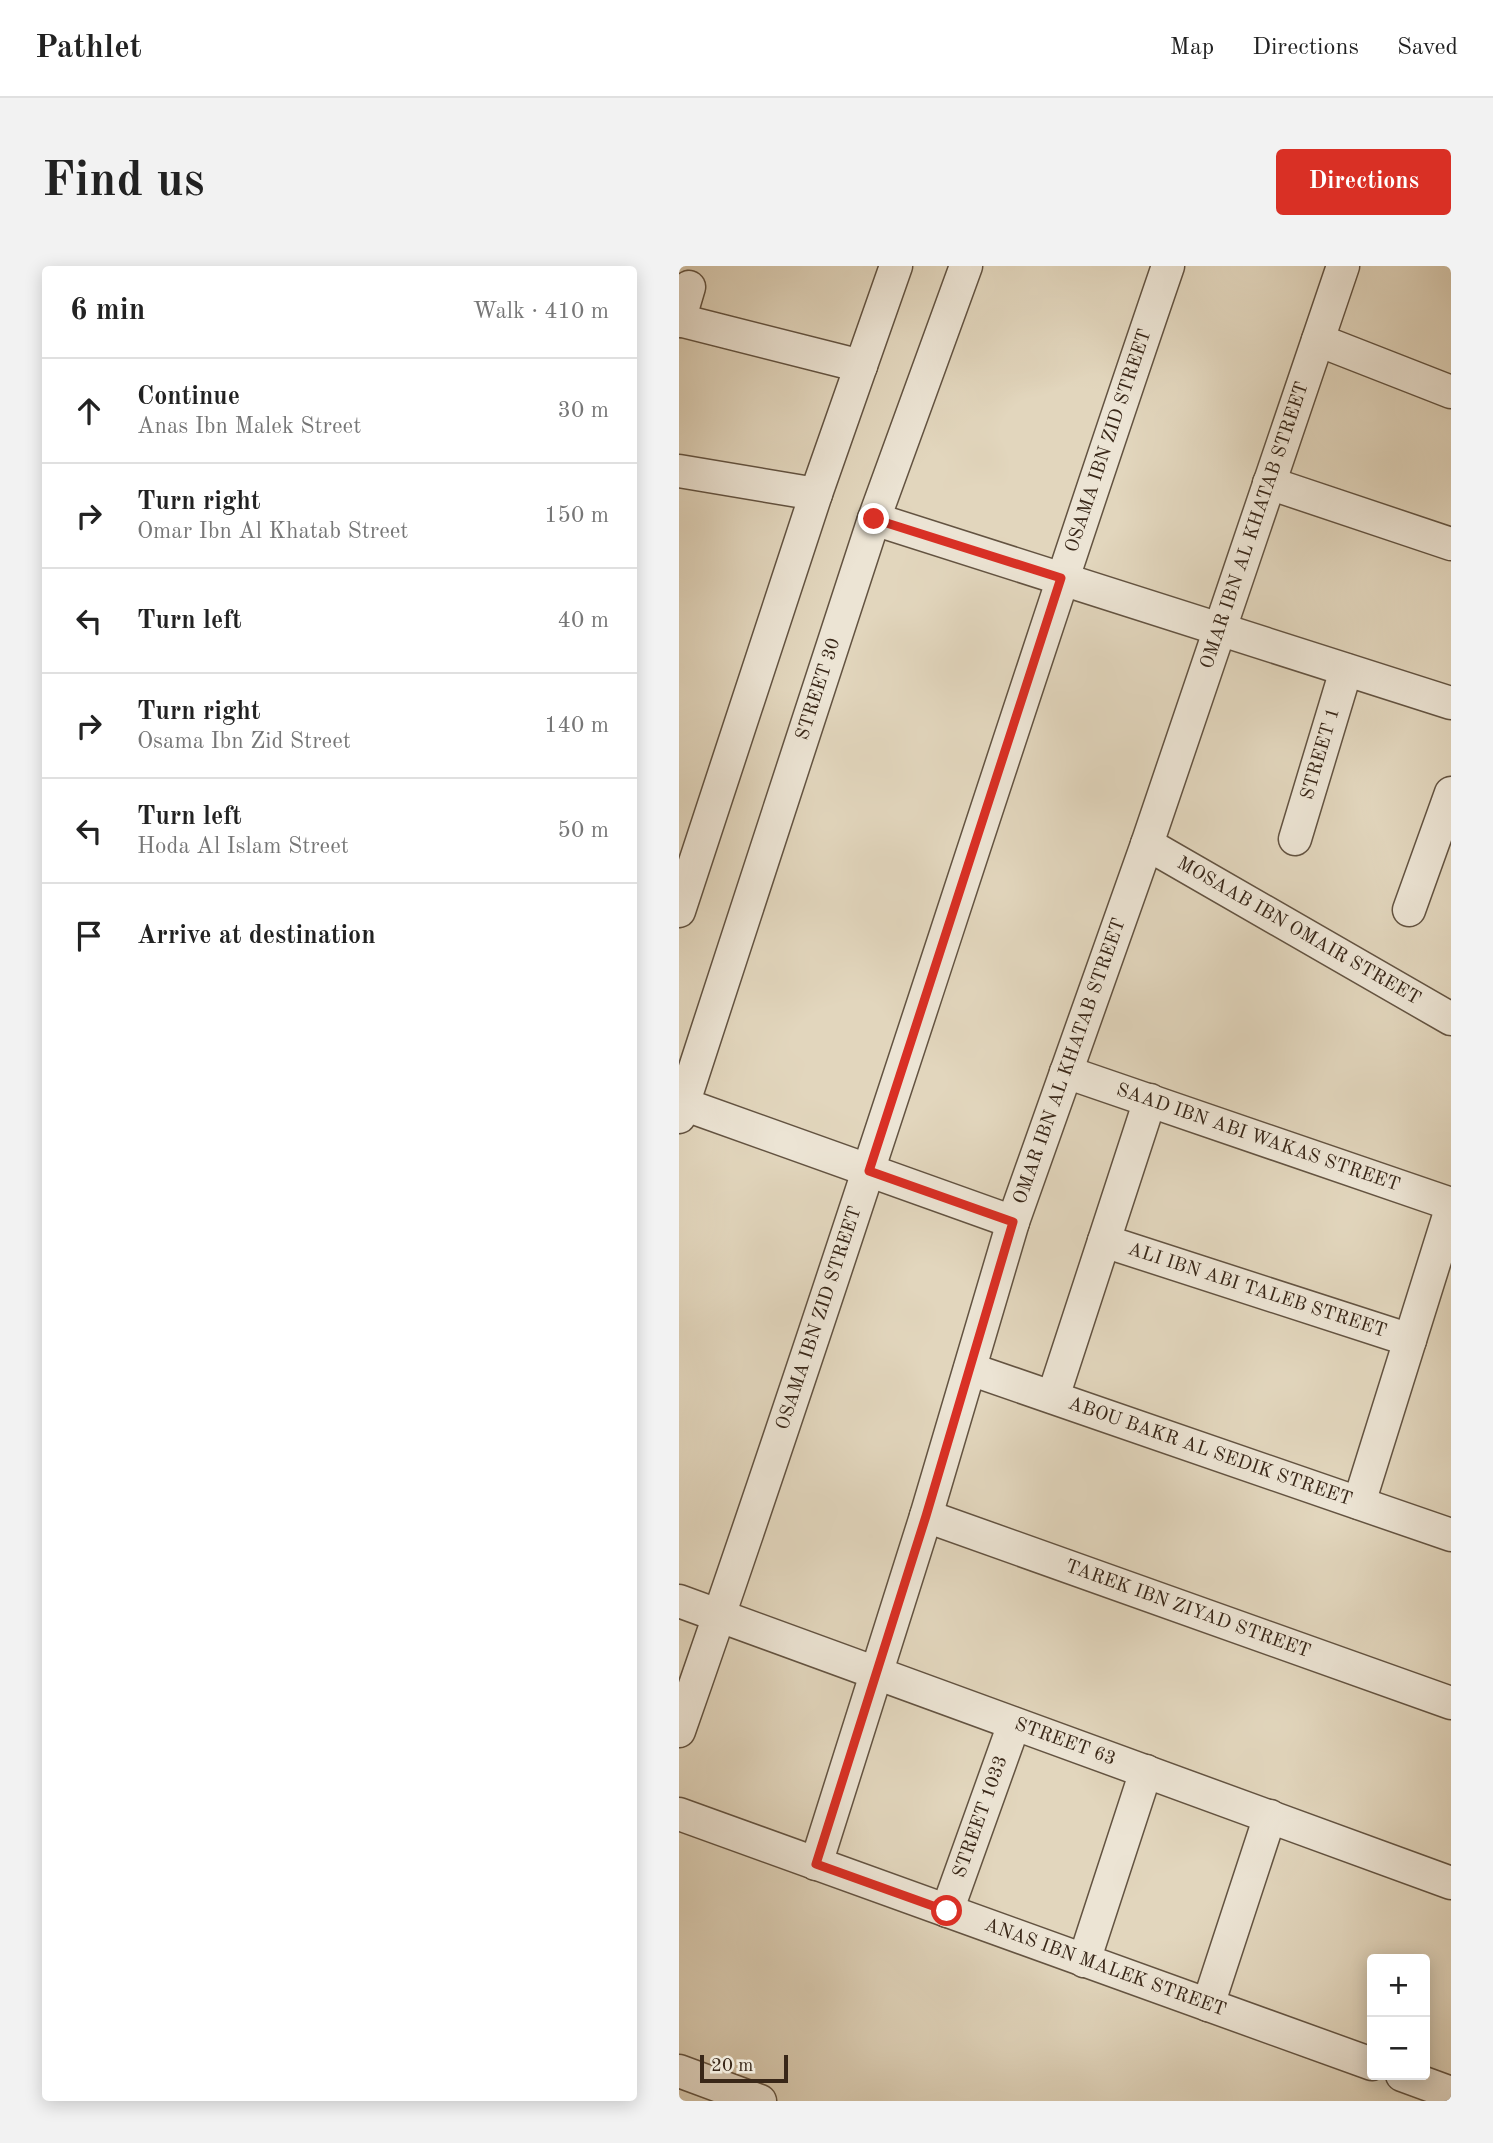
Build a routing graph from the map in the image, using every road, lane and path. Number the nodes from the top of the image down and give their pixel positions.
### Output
1 (896, 266) edge
2 (965, 266) edge
3 (1168, 266) edge
4 (1343, 266) edge
5 (689, 286) dead end
6 (679, 321) edge
7 (1318, 340) junction
8 (861, 366) junction
9 (1451, 392) edge
10 (680, 476) edge
11 (1269, 483) junction
12 (816, 494) junction
13 (874, 519) junction
14 (1451, 544) edge
15 (1061, 578) junction
16 (1218, 628) junction
17 (1346, 670) junction
18 (1451, 704) edge
19 (1451, 793) edge
20 (1295, 839) dead end
21 (1147, 844) junction
22 (685, 873) edge
23 (1409, 910) dead end
24 (679, 911) edge
25 (1451, 1019) edge
26 (687, 1064) edge
27 (1066, 1072) junction
28 (1150, 1100) junction
29 (681, 1110) edge
30 (869, 1171) junction
31 (1451, 1206) edge
32 (1013, 1222) junction
33 (1104, 1241) junction
34 (1410, 1340) junction
35 (970, 1368) junction
36 (1053, 1397) junction
37 (1359, 1503) junction
38 (926, 1516) junction
39 (1451, 1535) edge
40 (679, 1601) edge
41 (719, 1616) junction
42 (877, 1674) junction
43 (1451, 1703) edge
44 (1014, 1724) junction
45 (679, 1731) edge
46 (1146, 1771) junction
47 (679, 1814) edge
48 (1270, 1816) junction
49 (816, 1864) junction
50 (1451, 1883) edge
51 (947, 1911) junction
52 (1084, 1961) junction
53 (1208, 2005) junction
54 (1367, 2062) edge
55 (679, 2071) edge
56 (1416, 2080) edge
57 (1451, 2092) edge
58 (760, 2101) edge

1 - 8 street
2 - 13 street, STREET 30
3 - 15 street, OSAMA IBN ZID STREET
4 - 7 street, OMAR IBN AL KHATAB STREET
5 - 6 street
6 - 8 street
7 - 9 street
7 - 11 street, OMAR IBN AL KHATAB STREET
8 - 12 street
10 - 12 street
11 - 14 street
11 - 16 street, OMAR IBN AL KHATAB STREET
12 - 22 street
13 - 15 street
13 - 26 street, STREET 30
15 - 16 street
15 - 30 street, OSAMA IBN ZID STREET
16 - 17 street
16 - 21 street, OMAR IBN AL KHATAB STREET
17 - 18 street
17 - 20 street, STREET 1
19 - 23 street
21 - 25 street, MOSAAB IBN OMAIR STREET
21 - 27 street, OMAR IBN AL KHATAB STREET
22 - 24 street
26 - 29 street, STREET 30
27 - 28 street, SAAD IBN ABI WAKAS STREET
27 - 32 street, OMAR IBN AL KHATAB STREET
28 - 31 street, SAAD IBN ABI WAKAS STREET
28 - 33 street
29 - 30 street
30 - 32 street
30 - 41 street, OSAMA IBN ZID STREET
31 - 34 street
32 - 35 street, OMAR IBN AL KHATAB STREET
33 - 34 street, ALI IBN ABI TALEB STREET
33 - 36 street
34 - 37 street
35 - 36 street, ABOU BAKR AL SEDIK STREET
35 - 38 street, OMAR IBN AL KHATAB STREET
36 - 37 street, ABOU BAKR AL SEDIK STREET
37 - 39 street, ABOU BAKR AL SEDIK STREET
38 - 42 street, OMAR IBN AL KHATAB STREET
38 - 43 street, TAREK IBN ZIYAD STREET
40 - 41 street, STREET 63
41 - 42 street, STREET 63
41 - 45 street, OSAMA IBN ZID STREET
42 - 44 street, STREET 63
42 - 49 street, OMAR IBN AL KHATAB STREET
44 - 46 street, STREET 63
44 - 51 street, STREET 1033
46 - 48 street, STREET 63
46 - 52 street
47 - 49 street, ANAS IBN MALEK STREET
48 - 50 street, STREET 63
48 - 53 street
49 - 51 street, ANAS IBN MALEK STREET
51 - 52 street, ANAS IBN MALEK STREET
52 - 53 street, ANAS IBN MALEK STREET
53 - 54 street, ANAS IBN MALEK STREET
55 - 58 street
56 - 57 street

